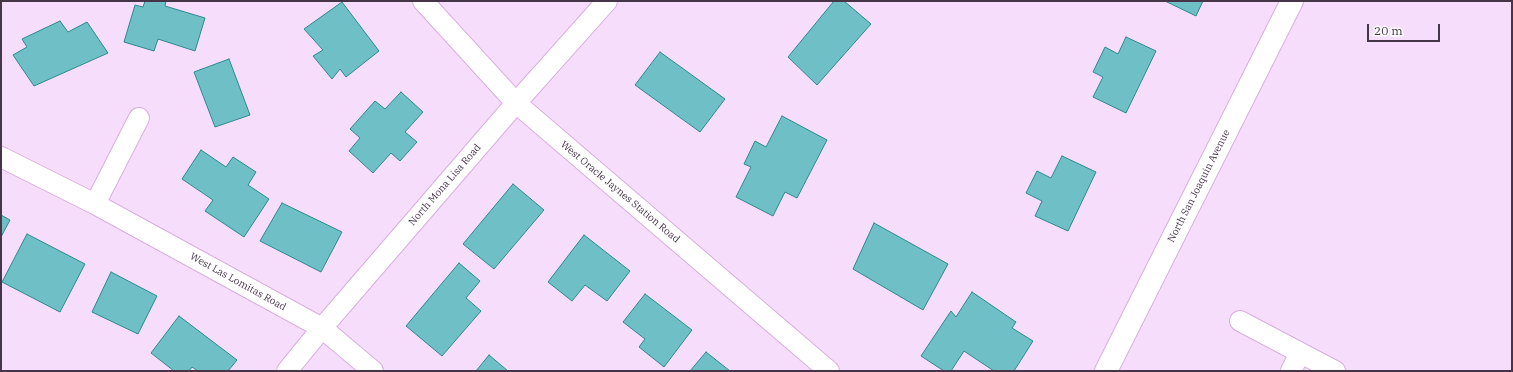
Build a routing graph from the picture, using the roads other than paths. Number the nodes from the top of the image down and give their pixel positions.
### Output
1 (423, 1) edge
2 (607, 1) edge
3 (1292, 1) edge
4 (516, 103) junction
5 (139, 118) dead end
6 (1, 157) edge
7 (95, 204) junction
8 (1240, 321) dead end
9 (322, 328) junction
10 (1300, 353) junction
11 (287, 371) edge
12 (373, 371) edge
13 (829, 371) edge
14 (1106, 371) edge
15 (1291, 371) edge
16 (1335, 371) edge

1 - 4 street, West Oracle Jaynes Station Road
2 - 4 street, North Mona Lisa Road
3 - 14 street, North San Joaquin Avenue
4 - 9 street, North Mona Lisa Road
4 - 13 street, West Oracle Jaynes Station Road
5 - 7 street
6 - 7 street, West Las Lomitas Road
7 - 9 street, West Las Lomitas Road
8 - 10 street
9 - 11 street, North Mona Lisa Road
9 - 12 street, West Las Lomitas Road
10 - 15 street
10 - 16 street

